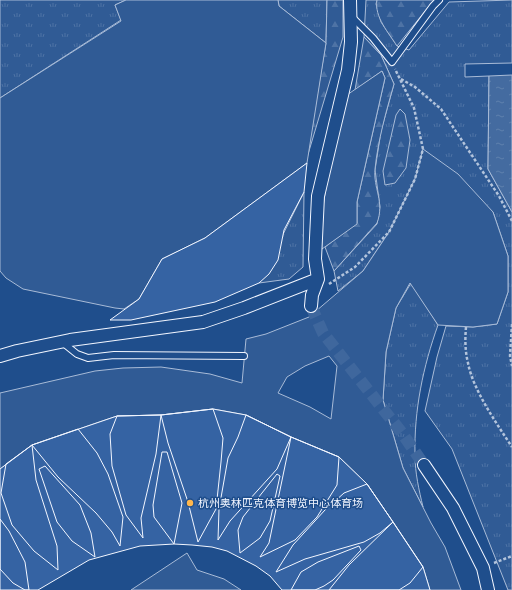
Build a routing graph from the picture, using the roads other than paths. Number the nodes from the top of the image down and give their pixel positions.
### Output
1 (350, 0) edge
2 (439, 0) edge
3 (350, 15) junction
4 (318, 279) junction
5 (311, 301) tunnel mouth
6 (62, 342) junction
7 (0, 356) edge
8 (244, 356) dead end
9 (424, 465) tunnel mouth
10 (488, 590) edge

1 - 3 street
2 - 3 lane
3 - 4 street
4 - 5 street
4 - 6 street
6 - 7 street
6 - 8 lane
9 - 10 street

